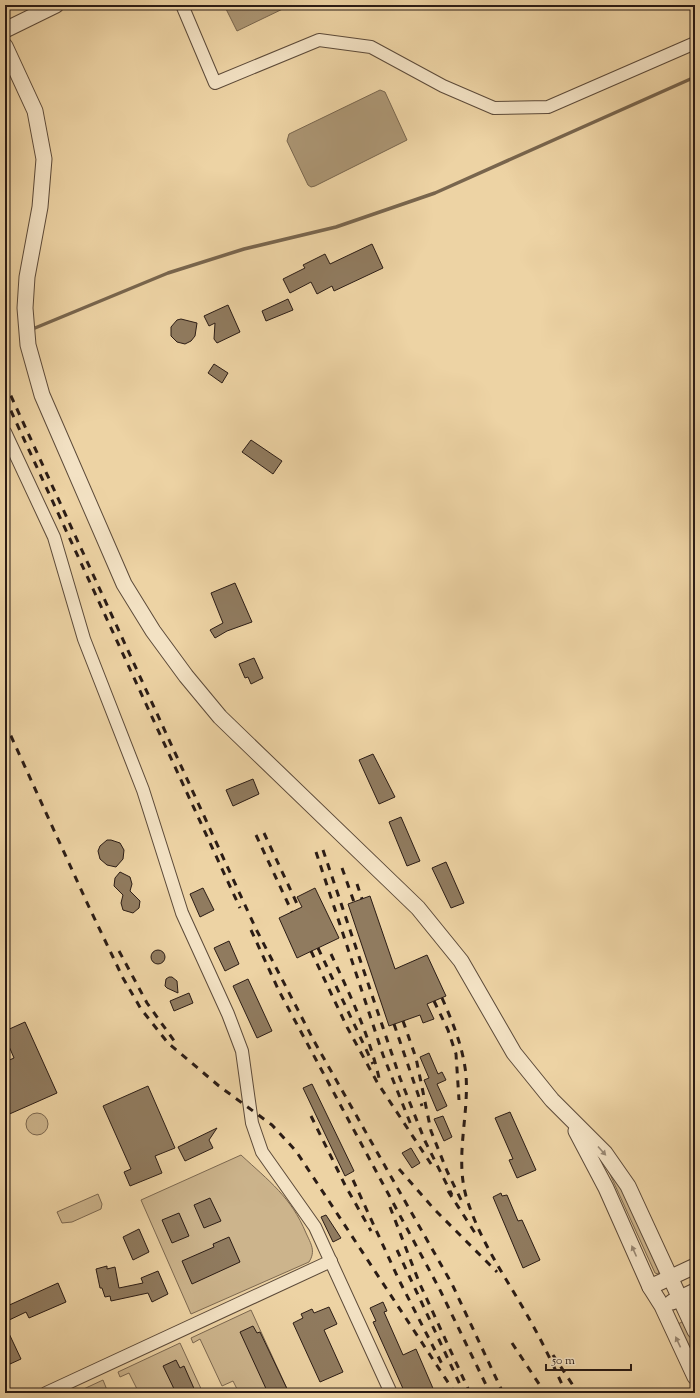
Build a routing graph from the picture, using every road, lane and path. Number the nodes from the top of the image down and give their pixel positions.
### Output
1 (56, 5) edge
2 (182, 5) edge
3 (5, 30) edge
4 (695, 43) edge
5 (5, 46) edge
6 (5, 432) edge
7 (565, 1113) junction
8 (331, 1261) junction
9 (695, 1266) edge
10 (671, 1277) junction
11 (650, 1287) junction
12 (695, 1291) edge
13 (680, 1298) junction
14 (662, 1306) junction
15 (695, 1331) edge
16 (695, 1377) edge
17 (46, 1393) edge
18 (391, 1393) edge

1 - 3 street
2 - 4 street
5 - 7 street
6 - 8 street
7 -> 10 street
11 -> 7 street
8 - 17 street
8 - 18 street
9 - 10 street
10 - 11 street
10 - 13 street
11 - 14 street
12 - 13 street
13 - 14 street
13 - 15 street
16 -> 14 street

